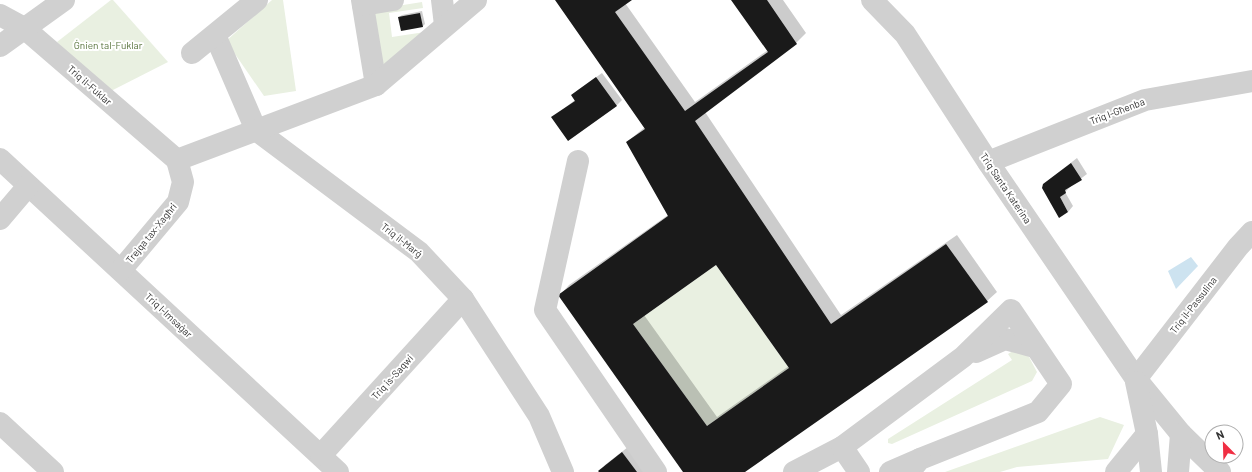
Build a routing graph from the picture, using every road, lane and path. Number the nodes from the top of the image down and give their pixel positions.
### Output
1 (64, 0) edge
2 (257, 0) edge
3 (392, 0) edge
4 (442, 0) edge
5 (476, 0) edge
6 (872, 0) edge
7 (363, 2) edge
8 (0, 15) edge
9 (445, 25) junction
10 (24, 28) junction
11 (215, 35) junction
12 (0, 46) edge
13 (192, 53) dead end
14 (1252, 81) edge
15 (376, 85) junction
16 (256, 130) junction
17 (0, 159) edge
18 (177, 160) junction
19 (578, 161) dead end
20 (988, 162) junction
21 (28, 186) junction
22 (0, 218) edge
23 (1252, 232) edge
24 (121, 270) junction
25 (463, 299) junction
26 (1036, 346) junction
27 (962, 358) junction
28 (1136, 379) junction
29 (0, 423) edge
30 (1147, 434) junction
31 (1181, 434) junction
32 (842, 447) junction
33 (320, 455) junction
34 (915, 466) edge
35 (53, 472) edge
36 (338, 472) edge
37 (562, 472) edge
38 (656, 472) edge
39 (794, 472) edge
40 (859, 472) edge
41 (890, 472) edge
42 (1116, 472) edge
43 (1152, 472) edge
44 (1178, 472) edge
45 (1220, 472) edge

1 - 10 street
2 - 11 street
3 - 7 street
4 - 9 street
5 - 9 street
6 - 20 street, Triq Santa Katerina
7 - 15 street
8 - 10 street, Triq il-Fuklar
9 - 15 street
10 - 12 street
10 - 18 street, Triq il-Fuklar
11 - 13 street
11 - 16 street, Triq il-Marġ
14 - 20 street, Triq l-Għenba
15 - 16 street
16 - 18 street
16 - 25 street, Triq il-Marġ
17 - 21 street, Triq l-Imsaġar
18 - 24 street, Trejqa tax-Xagħri
19 - 38 street
20 - 28 street, Triq Santa Katerina
21 - 22 street
21 - 24 street, Triq l-Imsaġar
23 - 28 street, Triq il-Passulina
24 - 33 street, Triq l-Imsaġar
25 - 33 street, Triq is-Saqwi
25 - 37 street, Triq il-Marġ
26 - 27 street
26 - 27 street
26 - 34 street
27 - 32 street
28 - 30 street, Triq Santa Katerina
28 - 31 street, Triq Santa Katerina
29 - 35 street
30 - 42 street
30 - 43 street, Triq Santa Katerina
31 - 44 street
31 - 45 street, Triq Santa Katerina
32 - 39 street
32 - 40 street
33 - 36 street, Triq l-Imsaġar
34 - 41 street

